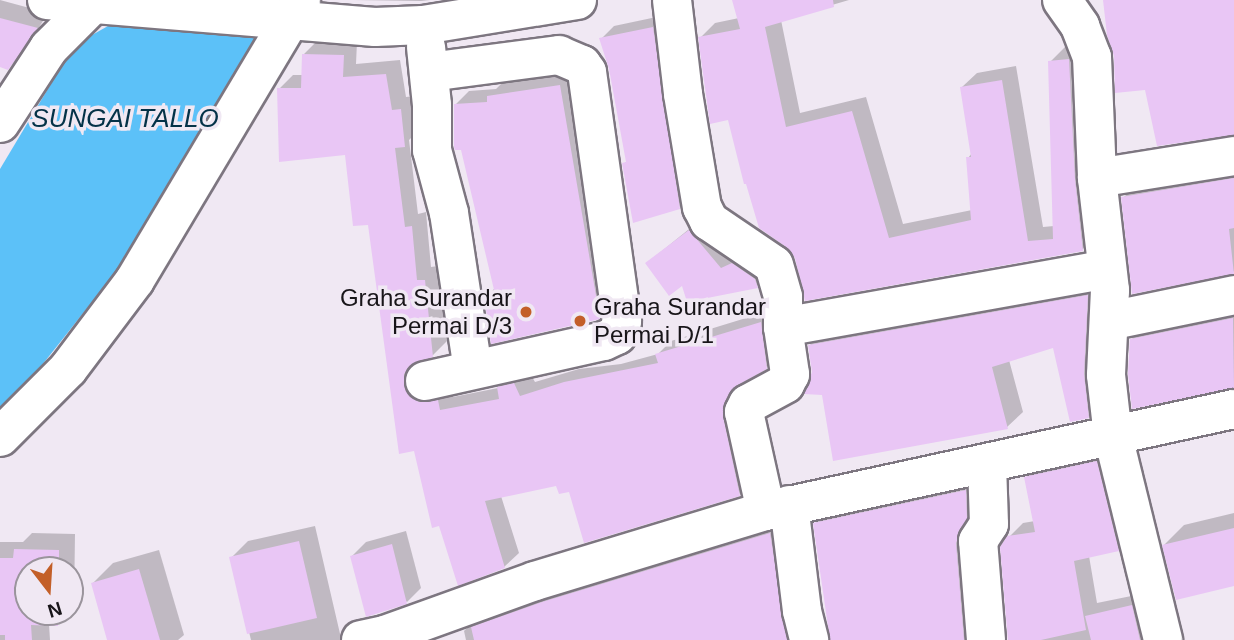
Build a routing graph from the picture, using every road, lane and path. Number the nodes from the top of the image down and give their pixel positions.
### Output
1 (47, 0) edge
2 (577, 0) edge
3 (672, 0) edge
4 (1062, 0) edge
5 (105, 4) edge
6 (290, 13) edge
7 (423, 25) junction
8 (430, 72) junction
9 (0, 123) edge
10 (1234, 156) edge
11 (1097, 178) junction
12 (1107, 269) junction
13 (1234, 295) edge
14 (1109, 321) junction
15 (783, 327) junction
16 (473, 369) junction
17 (425, 382) dead end
18 (1234, 409) edge
19 (1113, 436) junction
20 (0, 437) edge
21 (987, 463) junction
22 (778, 508) junction
23 (797, 637) edge
24 (377, 638) edge
25 (986, 640) edge
26 (1163, 640) edge

1 - 5 street
2 - 7 street
3 - 15 street
4 - 11 street
5 - 6 street
5 - 9 street
6 - 7 street
6 - 20 street
7 - 8 street
8 - 16 street
8 - 16 street
10 - 11 street
11 - 12 street
12 - 14 street
12 - 15 street
13 - 14 street
14 - 19 street
15 - 22 street
16 - 17 street
18 - 19 street
19 - 21 street
19 - 26 street
21 - 22 street
21 - 25 street
22 - 23 street
22 - 24 street

